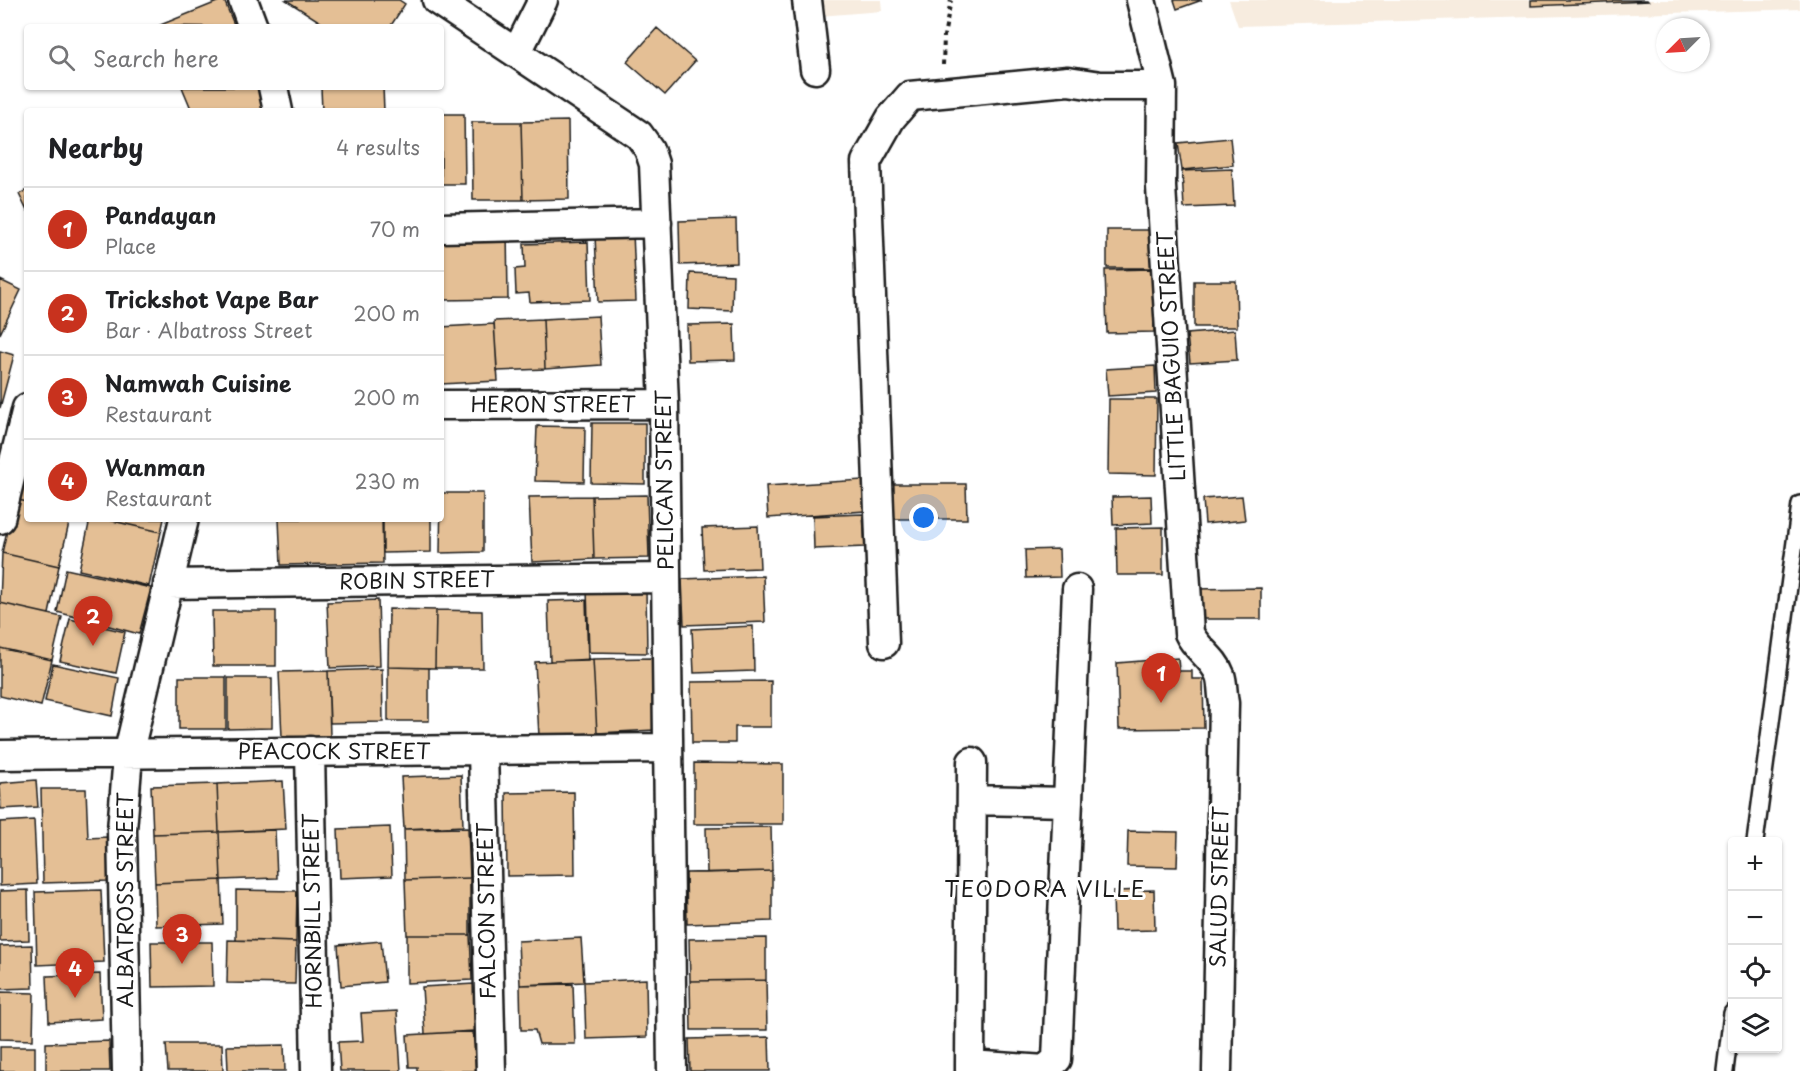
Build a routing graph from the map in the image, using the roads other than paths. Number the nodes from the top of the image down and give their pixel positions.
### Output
1 (243, 0) edge
2 (437, 0) edge
3 (543, 0) edge
4 (807, 0) edge
5 (1141, 0) edge
6 (252, 24) edge
7 (517, 52) junction
8 (814, 69) dead end
9 (1162, 86) junction
10 (274, 90) edge
11 (277, 108) edge
12 (657, 223) junction
13 (444, 228) edge
14 (664, 404) junction
15 (444, 405) edge
16 (24, 420) edge
17 (1800, 504) edge
18 (0, 519) edge
19 (183, 522) edge
20 (666, 578) junction
21 (168, 584) junction
22 (1077, 589) dead end
23 (884, 643) dead end
24 (1224, 704) joint
25 (667, 748) junction
26 (483, 751) junction
27 (310, 752) junction
28 (0, 755) edge
29 (128, 755) junction
30 (972, 762) dead end
31 (972, 800) junction
32 (1068, 802) junction
33 (1756, 837) edge
34 (1728, 1046) edge
35 (970, 1068) edge
36 (127, 1071) edge
37 (316, 1071) edge
38 (491, 1071) edge
39 (672, 1071) edge
40 (1217, 1071) edge
41 (1725, 1071) edge

1 - 6 street
2 - 7 street, PELICAN STREET
3 - 7 street
4 - 8 street
5 - 9 street, LITTLE BAGUIO STREET
7 - 12 street, PELICAN STREET
9 - 23 street
9 - 24 street, LITTLE BAGUIO STREET
10 - 11 street
12 - 13 street
12 - 14 street, PELICAN STREET
14 - 15 street, HERON STREET
14 - 20 street, PELICAN STREET
16 - 18 street
17 - 33 lane
19 - 21 street, ALBATROSS STREET
20 - 21 street, ROBIN STREET
20 - 25 street, PELICAN STREET
21 - 29 street, ALBATROSS STREET
22 - 32 street
24 - 40 street, SALUD STREET
25 - 26 street, PEACOCK STREET
25 - 39 street, PELICAN STREET
26 - 27 street, PEACOCK STREET
26 - 38 street, FALCON STREET
27 - 29 street, PEACOCK STREET
27 - 37 street, HORNBILL STREET
28 - 29 street, PEACOCK STREET
29 - 36 street, ALBATROSS STREET
30 - 31 street
31 - 32 street
31 - 35 street
32 - 35 street
34 - 41 lane

